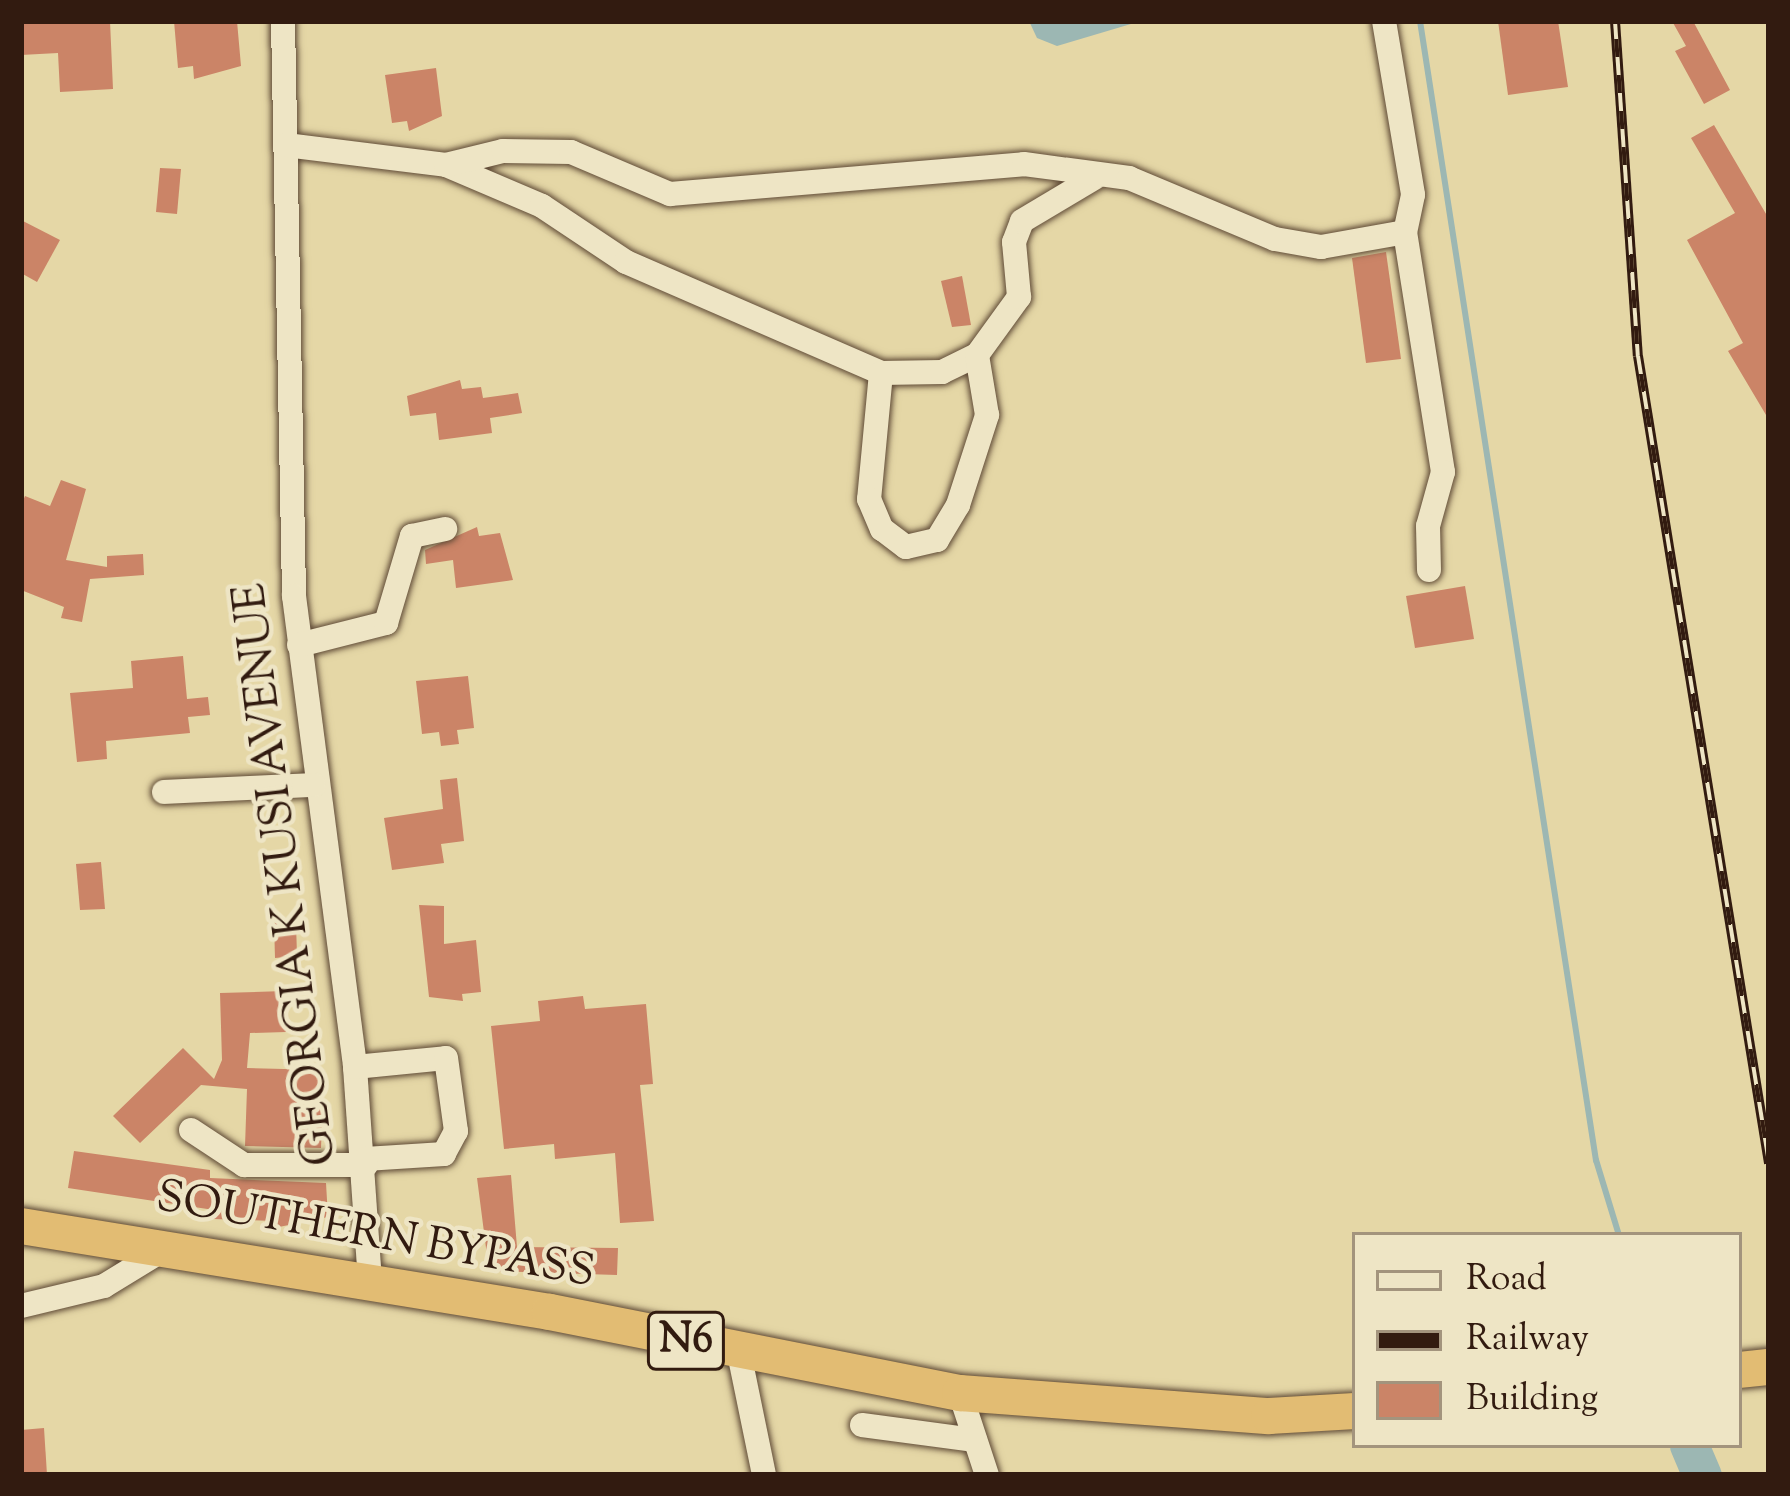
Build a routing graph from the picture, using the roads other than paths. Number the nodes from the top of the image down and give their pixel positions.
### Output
1 (283, 21) edge
2 (1384, 21) edge
3 (286, 145) junction
4 (446, 165) junction
5 (1094, 178) junction
6 (1405, 232) junction
7 (977, 355) junction
8 (880, 373) junction
9 (446, 529) dead end
10 (1430, 570) dead end
11 (299, 644) junction
12 (314, 785) junction
13 (164, 792) dead end
14 (355, 1067) junction
15 (191, 1130) dead end
16 (366, 1162) junction
17 (21, 1226) edge
18 (163, 1250) junction
19 (370, 1285) junction
20 (21, 1306) edge
21 (739, 1353) junction
22 (960, 1394) junction
23 (1352, 1411) edge
24 (862, 1425) dead end
25 (975, 1440) junction
26 (764, 1475) edge
27 (987, 1475) edge

1 - 3 street, GEORGIA K KUSI AVENUE
2 - 6 street
3 - 4 street
3 - 11 street, GEORGIA K KUSI AVENUE
4 - 5 street
4 - 8 street
5 - 6 street
5 - 7 street
6 - 10 street
7 - 8 street
7 - 8 street
9 - 11 street
11 - 12 street, GEORGIA K KUSI AVENUE
12 - 13 street
12 - 14 street, GEORGIA K KUSI AVENUE
14 - 16 street, GEORGIA K KUSI AVENUE
14 - 16 street
15 - 16 street
16 - 19 street, GEORGIA K KUSI AVENUE
17 - 18 highway, SOUTHERN BYPASS / N6
18 - 19 highway, SOUTHERN BYPASS / N6
18 - 20 street
19 - 21 highway, SOUTHERN BYPASS / N6
21 - 22 highway, SOUTHERN BYPASS / N6
21 - 26 street
22 - 23 highway, SOUTHERN BYPASS / N6
22 - 25 street
24 - 25 street
25 - 27 street

